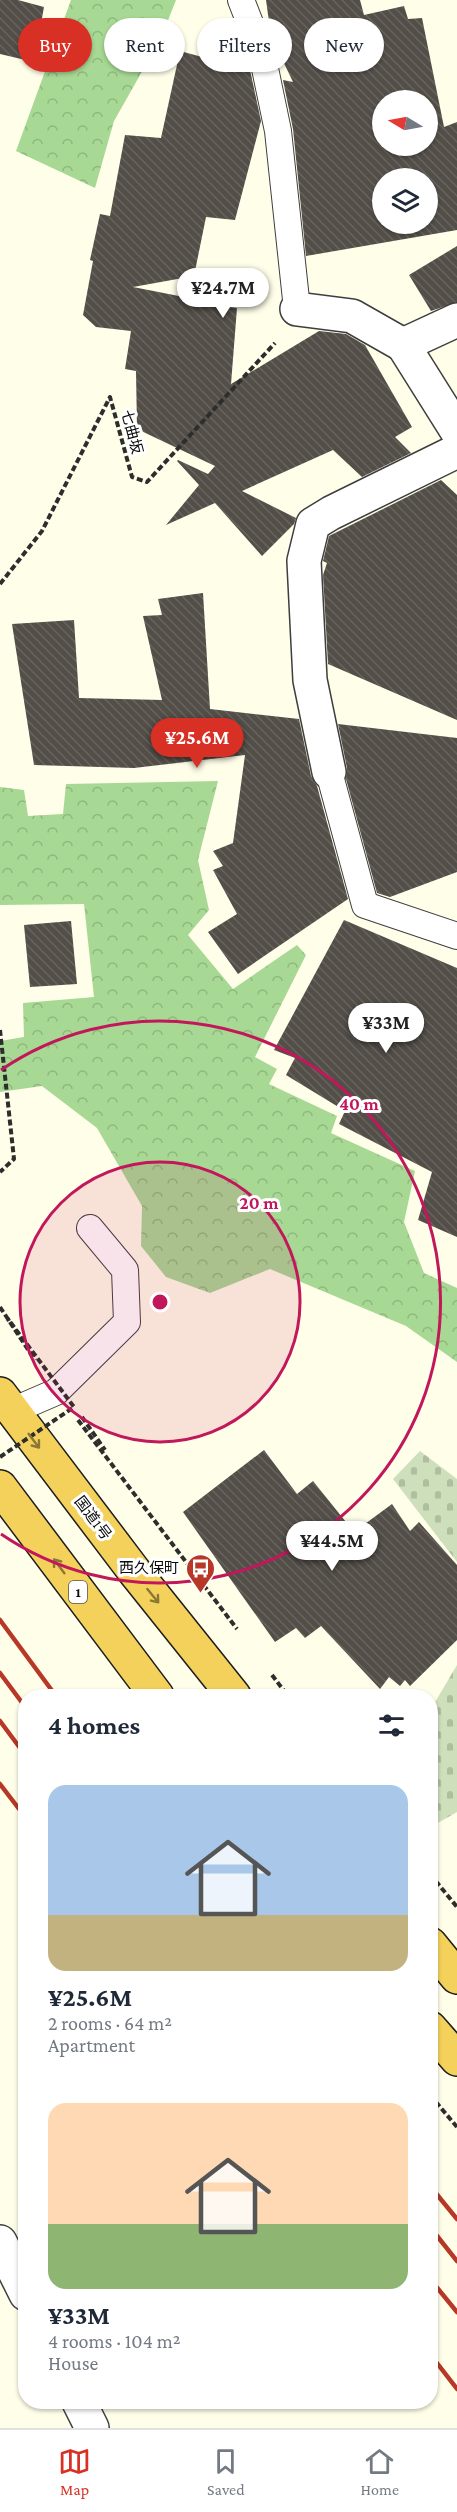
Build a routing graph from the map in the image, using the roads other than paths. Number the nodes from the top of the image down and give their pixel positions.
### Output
1 (241, 0) edge
2 (457, 320) edge
3 (290, 322) joint
4 (403, 345) junction
5 (457, 431) edge
6 (457, 451) edge
7 (329, 772) joint
8 (457, 936) edge
9 (90, 1228) dead end
10 (6, 1403) edge
11 (0, 1487) edge
12 (152, 1689) edge
13 (228, 1689) edge
14 (438, 1954) edge
15 (457, 1977) edge
16 (438, 2037) edge
17 (457, 2060) edge
18 (0, 2242) edge
19 (14, 2283) edge
20 (82, 2409) edge
21 (92, 2428) edge

1 - 3 lane
2 - 4 street
3 - 4 street
4 - 5 street
6 - 7 street
7 - 8 lane
9 - 10 lane
10 -> 13 highway, 国道1号
12 -> 11 highway, 1
14 - 15 highway
16 - 17 highway
18 - 19 street
20 - 21 street

